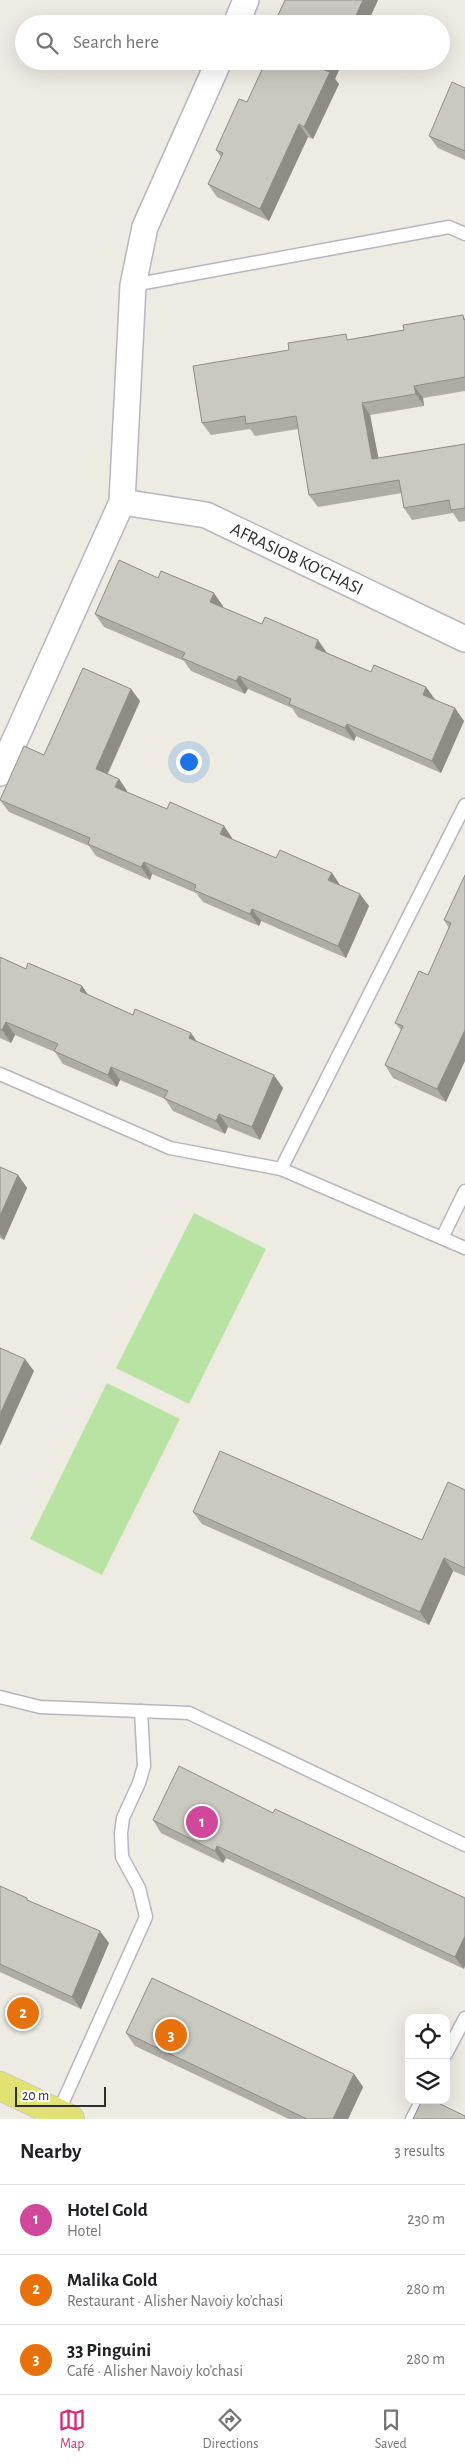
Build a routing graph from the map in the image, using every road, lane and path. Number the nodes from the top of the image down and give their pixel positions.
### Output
1 (246, 0) edge
2 (240, 15) edge
3 (215, 70) edge
4 (465, 234) edge
5 (134, 285) junction
6 (122, 502) junction
7 (465, 640) edge
8 (0, 773) edge
9 (465, 805) edge
10 (0, 1074) edge
11 (281, 1169) junction
12 (465, 1191) edge
13 (442, 1238) junction
14 (465, 1248) edge
15 (0, 1697) edge
16 (141, 1711) junction
17 (465, 1845) edge
18 (465, 2018) edge
19 (450, 2046) edge
20 (0, 2086) edge
21 (420, 2104) edge
22 (64, 2116) edge
23 (412, 2119) edge

1 - 2 street
3 - 5 street
4 - 5 lane
5 - 6 street
6 - 7 street, AFRASIOB KO'CHASI
6 - 8 street
9 - 11 lane
10 - 11 lane
11 - 13 lane
12 - 13 lane
13 - 14 lane
15 - 16 lane
16 - 17 lane
16 - 22 lane
18 - 19 lane
20 - 22 main road
21 - 23 lane

